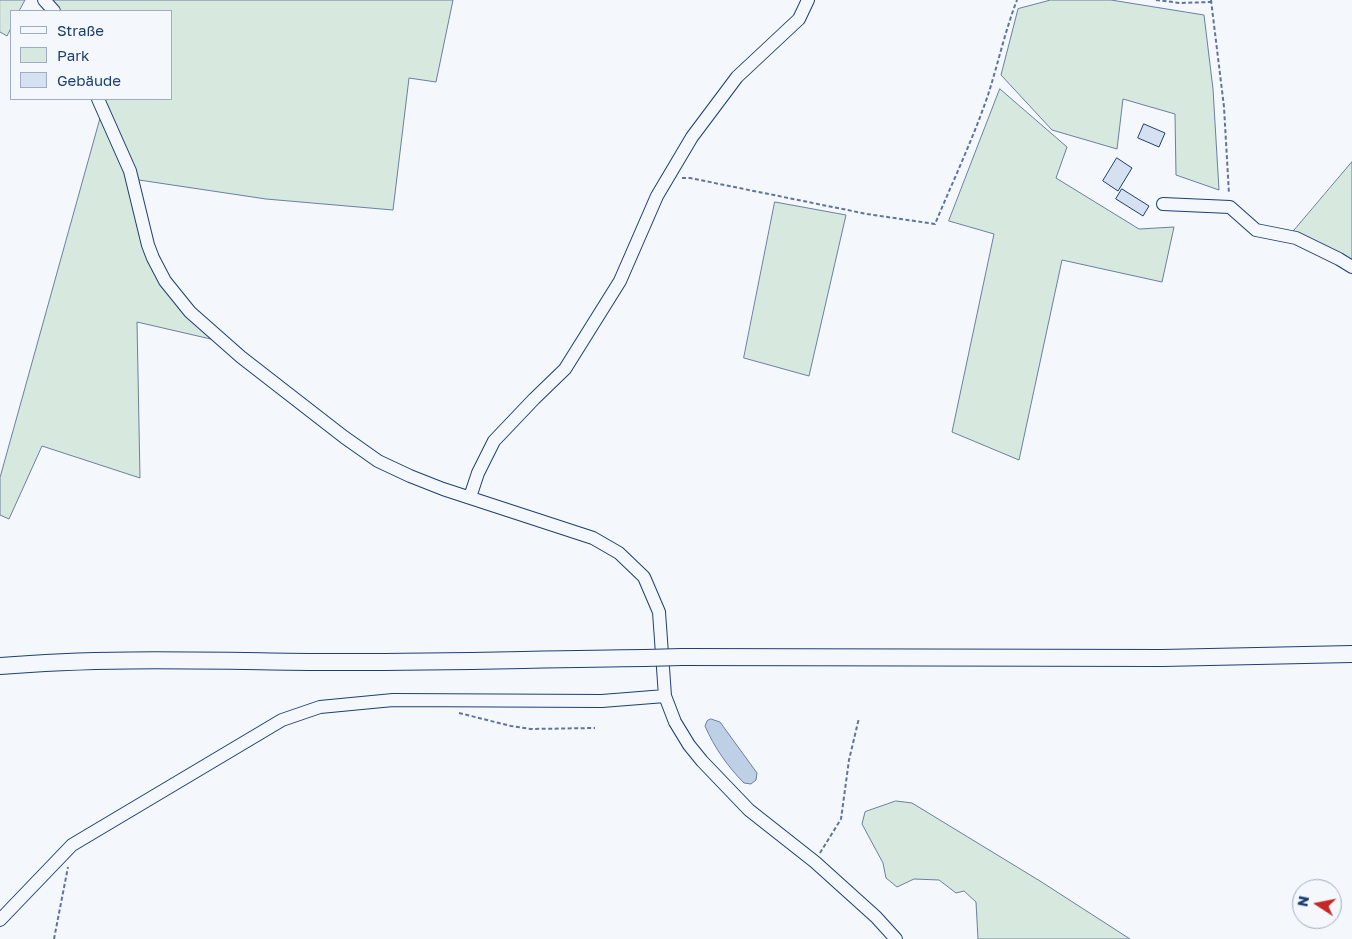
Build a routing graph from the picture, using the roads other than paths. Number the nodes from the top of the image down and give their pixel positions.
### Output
1 (44, 0) edge
2 (808, 0) edge
3 (53, 10) edge
4 (98, 100) edge
5 (1163, 204) dead end
6 (1352, 267) edge
7 (470, 497) junction
8 (1352, 654) edge
9 (0, 666) edge
10 (665, 696) junction
11 (0, 920) edge
12 (896, 939) edge

1 - 3 street
2 - 7 street
4 - 7 street
5 - 6 street
7 - 10 street
8 - 9 main road, bridge
10 - 11 street
10 - 12 street

